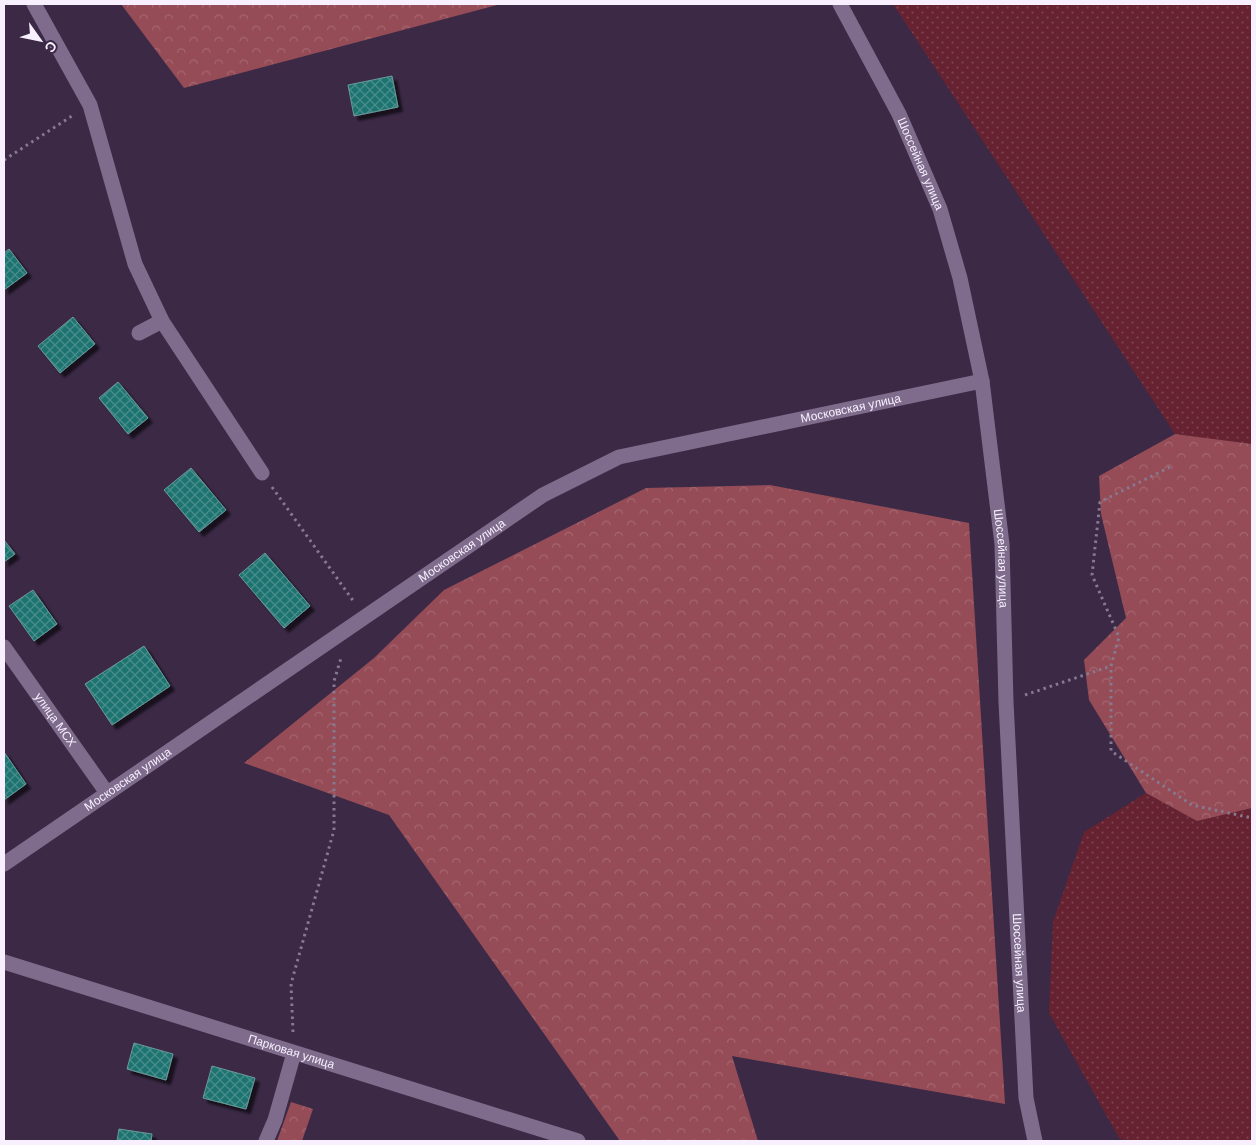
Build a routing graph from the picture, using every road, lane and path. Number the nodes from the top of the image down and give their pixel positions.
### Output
1 (34, 4) edge
2 (840, 4) edge
3 (90, 105) junction
4 (4, 160) edge
5 (162, 321) junction
6 (139, 333) dead end
7 (982, 381) junction
8 (1170, 467) dead end
9 (262, 473) joint
10 (348, 627) junction
11 (4, 647) edge
12 (1111, 666) junction
13 (1006, 702) junction
14 (107, 793) junction
15 (1252, 818) edge
16 (4, 864) edge
17 (4, 962) edge
18 (294, 1053) junction
19 (266, 1141) edge
20 (578, 1141) edge
21 (1036, 1141) edge

1 - 3 street
2 - 7 street, Шоссейная улица
3 - 4 path
3 - 5 street
5 - 6 street
5 - 9 street
7 - 10 street, Московская улица
7 - 13 street, Шоссейная улица
8 - 12 path
9 - 10 path
10 - 14 street, Московская улица
10 - 18 path
11 - 14 street, улица МСХ
12 - 13 path
12 - 15 path
13 - 21 street, Шоссейная улица
14 - 16 street, Московская улица
17 - 18 street, Парковая улица
18 - 19 street
18 - 20 street, Парковая улица

